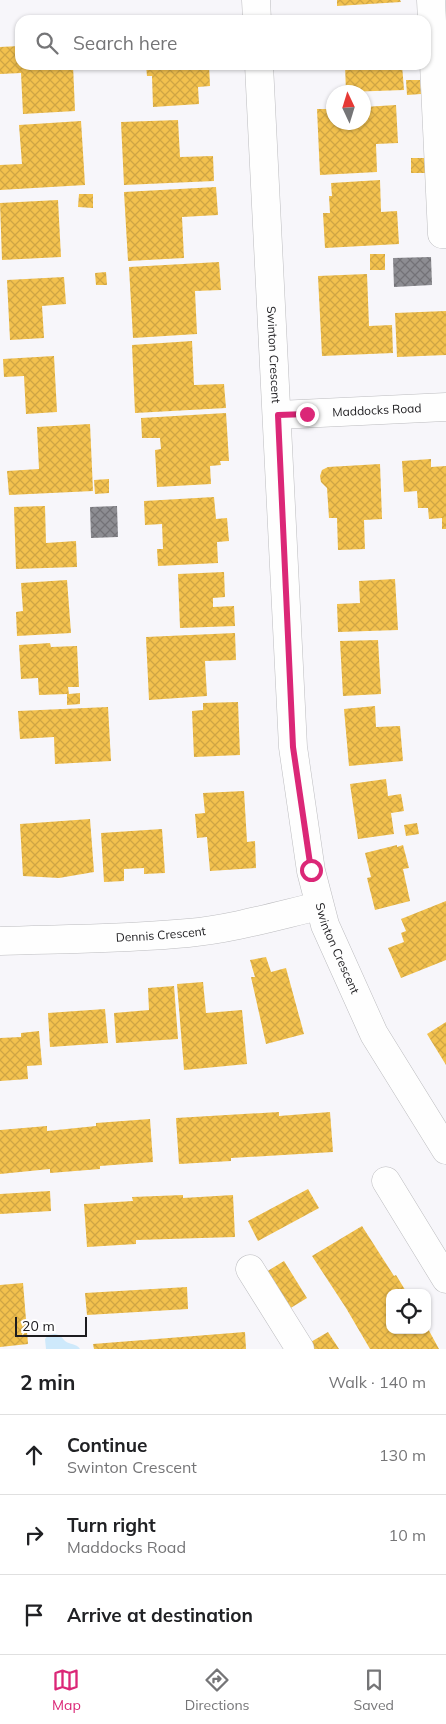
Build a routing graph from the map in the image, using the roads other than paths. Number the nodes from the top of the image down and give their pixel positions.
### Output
1 (256, 0) edge
2 (431, 0) edge
3 (257, 15) edge
4 (259, 70) edge
5 (446, 234) edge
6 (446, 407) edge
7 (278, 415) junction
8 (319, 906) junction
9 (0, 940) edge
10 (444, 1143) edge
11 (386, 1181) dead end
12 (250, 1269) dead end
13 (446, 1279) edge
14 (300, 1349) edge

1 - 3 street
2 - 5 street
4 - 7 street, Swinton Crescent
6 - 7 street, Maddocks Road
7 - 8 street, Swinton Crescent
8 - 9 street, Dennis Crescent
8 - 10 street, Swinton Crescent
11 - 13 street
12 - 14 street

